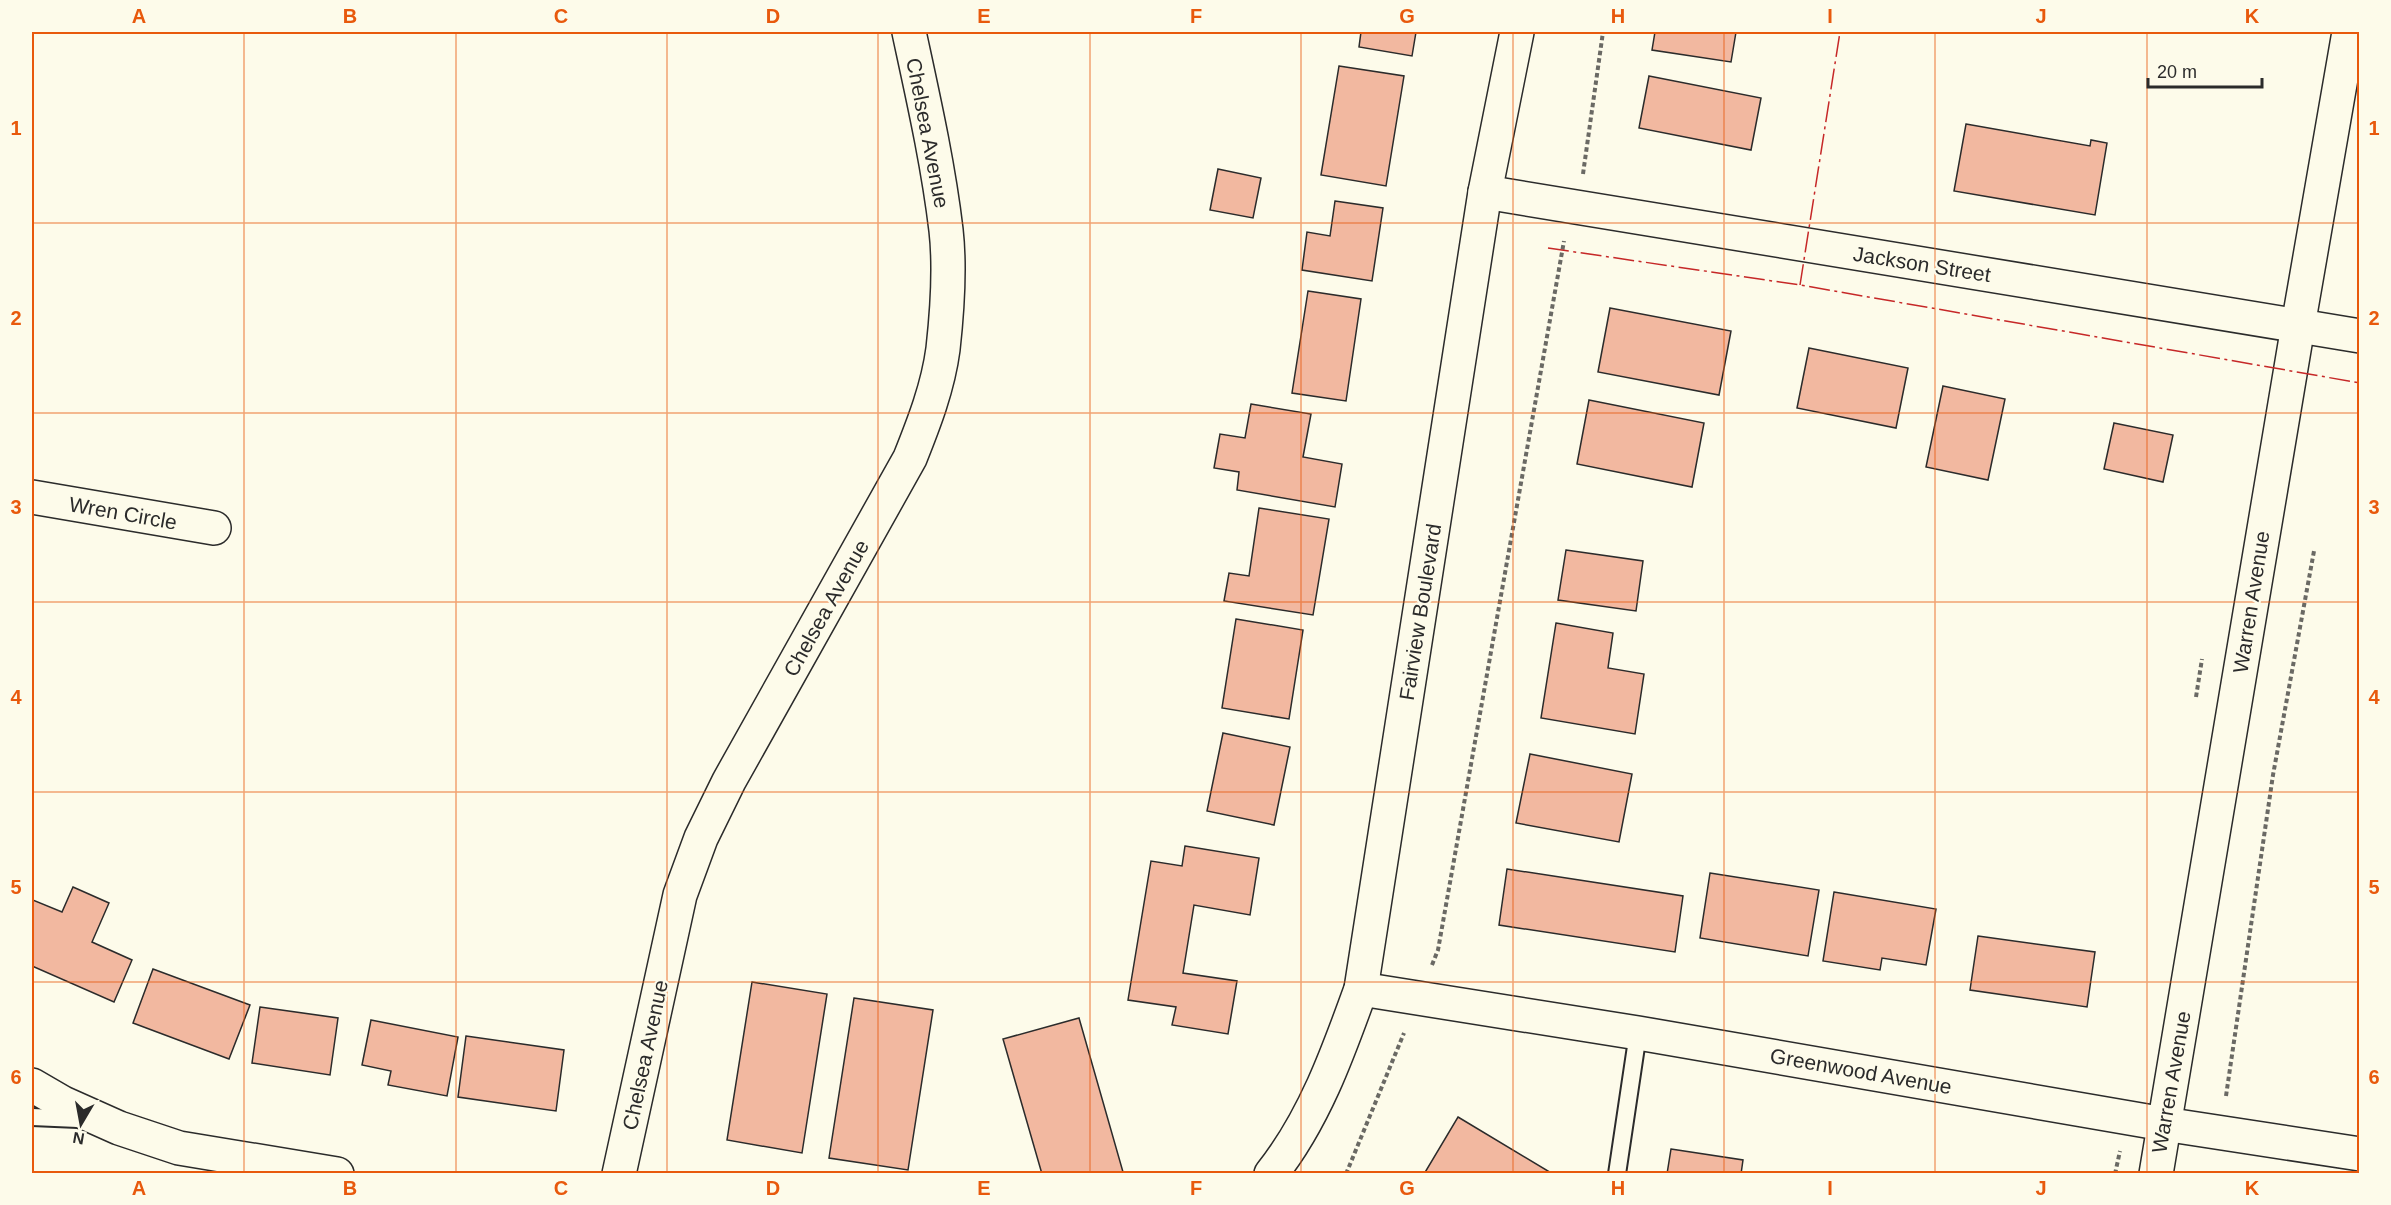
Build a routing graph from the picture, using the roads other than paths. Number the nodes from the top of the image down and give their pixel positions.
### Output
1 (909, 32) edge
2 (1517, 32) edge
3 (2349, 32) edge
4 (1485, 192) junction
5 (2298, 326) junction
6 (2360, 336) edge
7 (32, 497) edge
8 (214, 528) dead end
9 (1361, 989) junction
10 (1638, 1033) junction
11 (32, 1085) edge
12 (32, 1117) edge
13 (100, 1120) junction
14 (2164, 1124) junction
15 (2360, 1154) edge
16 (337, 1173) edge
17 (619, 1173) edge
18 (1271, 1173) edge
19 (1617, 1173) edge
20 (2156, 1173) edge

1 - 17 street, Chelsea Avenue
2 - 4 street, Fairview Boulevard
3 - 5 street, Warren Avenue
4 - 5 street, Jackson Street
4 - 9 street, Fairview Boulevard
5 - 6 street, Jackson Street
5 - 14 street, Warren Avenue
7 - 8 street, Wren Circle
9 - 10 street, Greenwood Avenue
9 - 18 street, Fairview Boulevard
10 - 14 street, Greenwood Avenue
10 - 19 lane
11 - 13 street
12 - 13 lane
13 - 16 street
14 - 15 street, Greenwood Avenue
14 - 20 street, Warren Avenue

